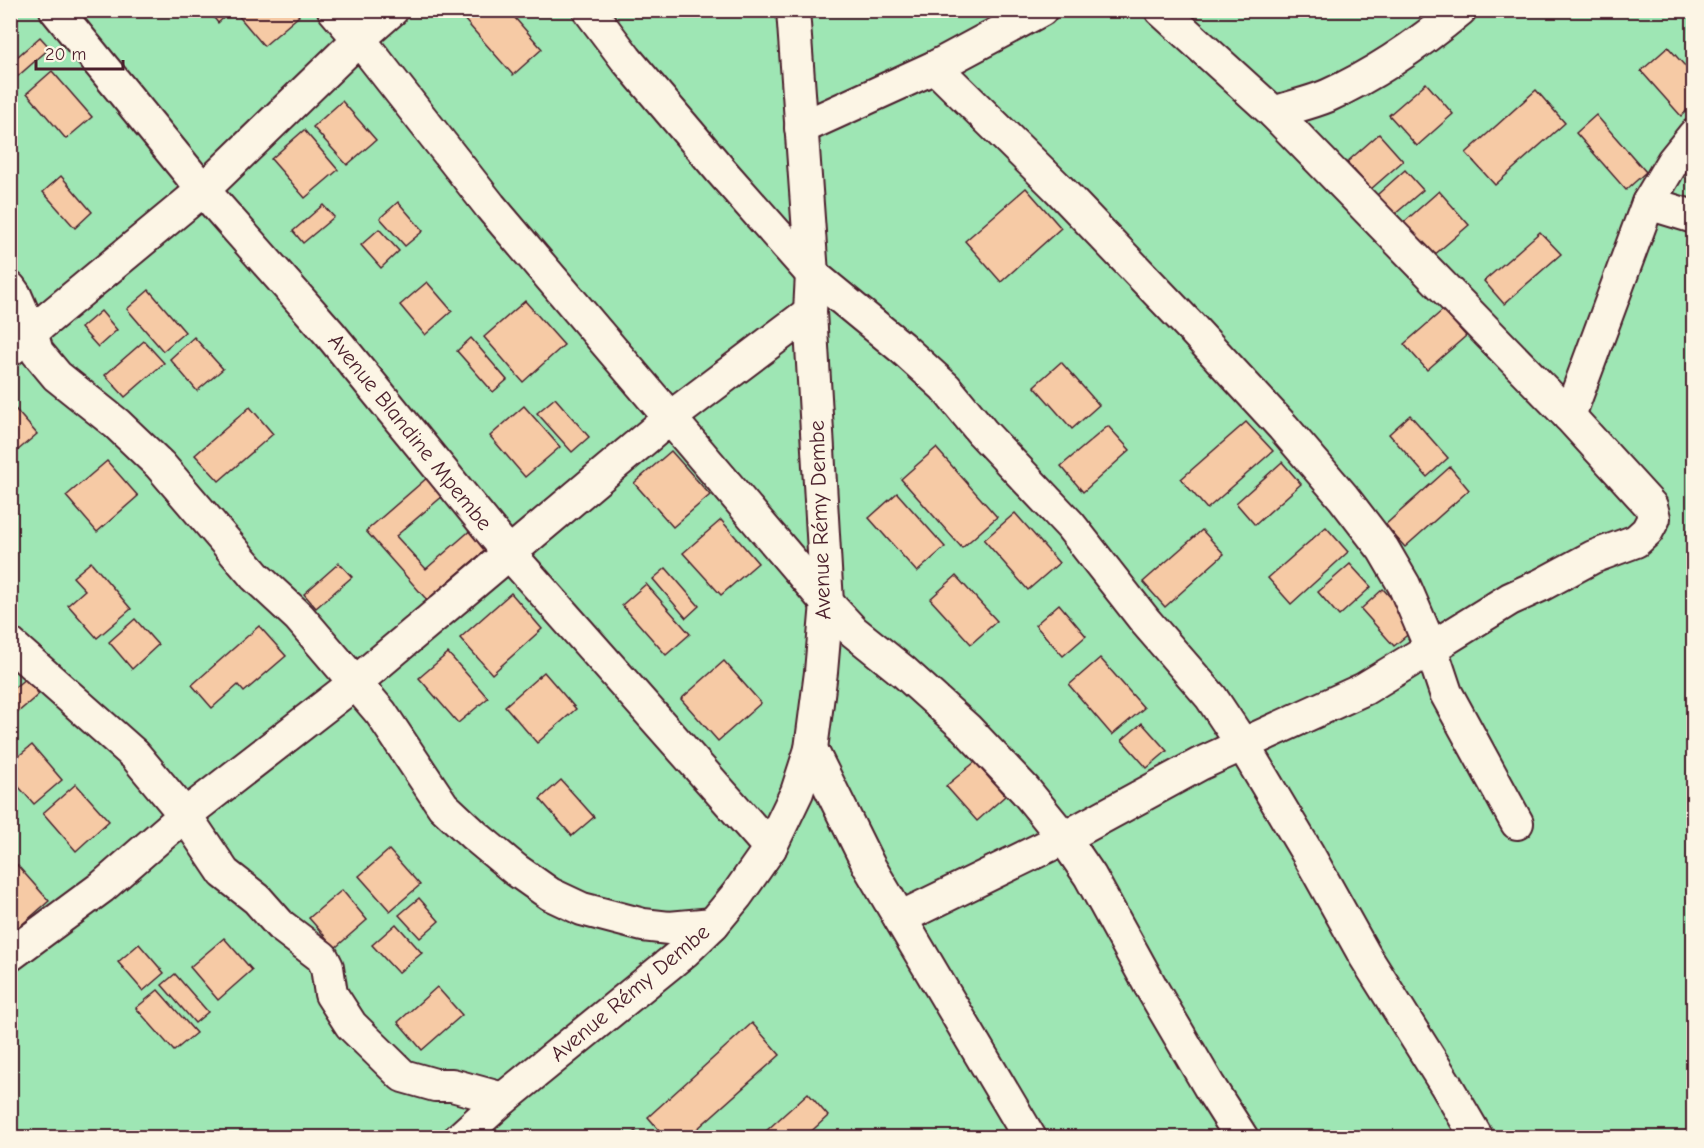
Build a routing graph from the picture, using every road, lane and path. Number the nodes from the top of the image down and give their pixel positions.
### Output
1 (56, 10) edge
2 (334, 10) edge
3 (392, 10) edge
4 (589, 10) edge
5 (793, 10) edge
6 (1041, 10) edge
7 (1161, 10) edge
8 (1460, 10) edge
9 (359, 39) junction
10 (935, 68) junction
11 (1274, 113) junction
12 (801, 129) junction
13 (1694, 135) edge
14 (203, 190) junction
15 (1648, 203) junction
16 (1694, 218) edge
17 (812, 274) junction
18 (10, 288) edge
19 (810, 312) junction
20 (21, 341) edge
21 (1569, 416) junction
22 (670, 417) junction
23 (508, 552) junction
24 (827, 603) junction
25 (10, 644) edge
26 (1431, 648) junction
27 (355, 683) junction
28 (1244, 744) junction
29 (811, 749) junction
30 (185, 815) junction
31 (1517, 823) dead end
32 (1064, 838) junction
33 (770, 848) junction
34 (900, 918) junction
35 (713, 924) junction
36 (10, 955) edge
37 (503, 1100) junction
38 (1474, 1136) edge
39 (460, 1137) edge
40 (1030, 1137) edge
41 (1242, 1137) edge

1 - 14 street, Avenue Blandine Mpembe
2 - 9 street
3 - 9 street
4 - 17 street
5 - 12 street, Avenue Rémy Dembe
6 - 10 street
7 - 11 street
8 - 11 street
9 - 14 street
9 - 22 street
10 - 12 street
10 - 26 street
11 - 21 street
12 - 17 street, Avenue Rémy Dembe
13 - 15 street
14 - 20 street
14 - 23 street, Avenue Blandine Mpembe
15 - 16 street
15 - 21 street
17 - 19 street, Avenue Rémy Dembe
17 - 28 street
18 - 20 street
19 - 22 street
19 - 24 street, Avenue Rémy Dembe
20 - 27 street
21 - 26 street
22 - 23 street
22 - 24 street
23 - 27 street
23 - 33 street, Avenue Blandine Mpembe
24 - 29 street, Avenue Rémy Dembe
24 - 32 street
25 - 30 street
26 - 28 street
26 - 31 street
27 - 30 street
27 - 35 street
28 - 32 street
28 - 38 street
29 - 33 street, Avenue Rémy Dembe
29 - 34 street
30 - 36 street
30 - 37 street
32 - 34 street
32 - 41 street
33 - 35 street, Avenue Rémy Dembe
34 - 40 street
35 - 37 street, Avenue Rémy Dembe
37 - 39 street, Avenue Rémy Dembe

